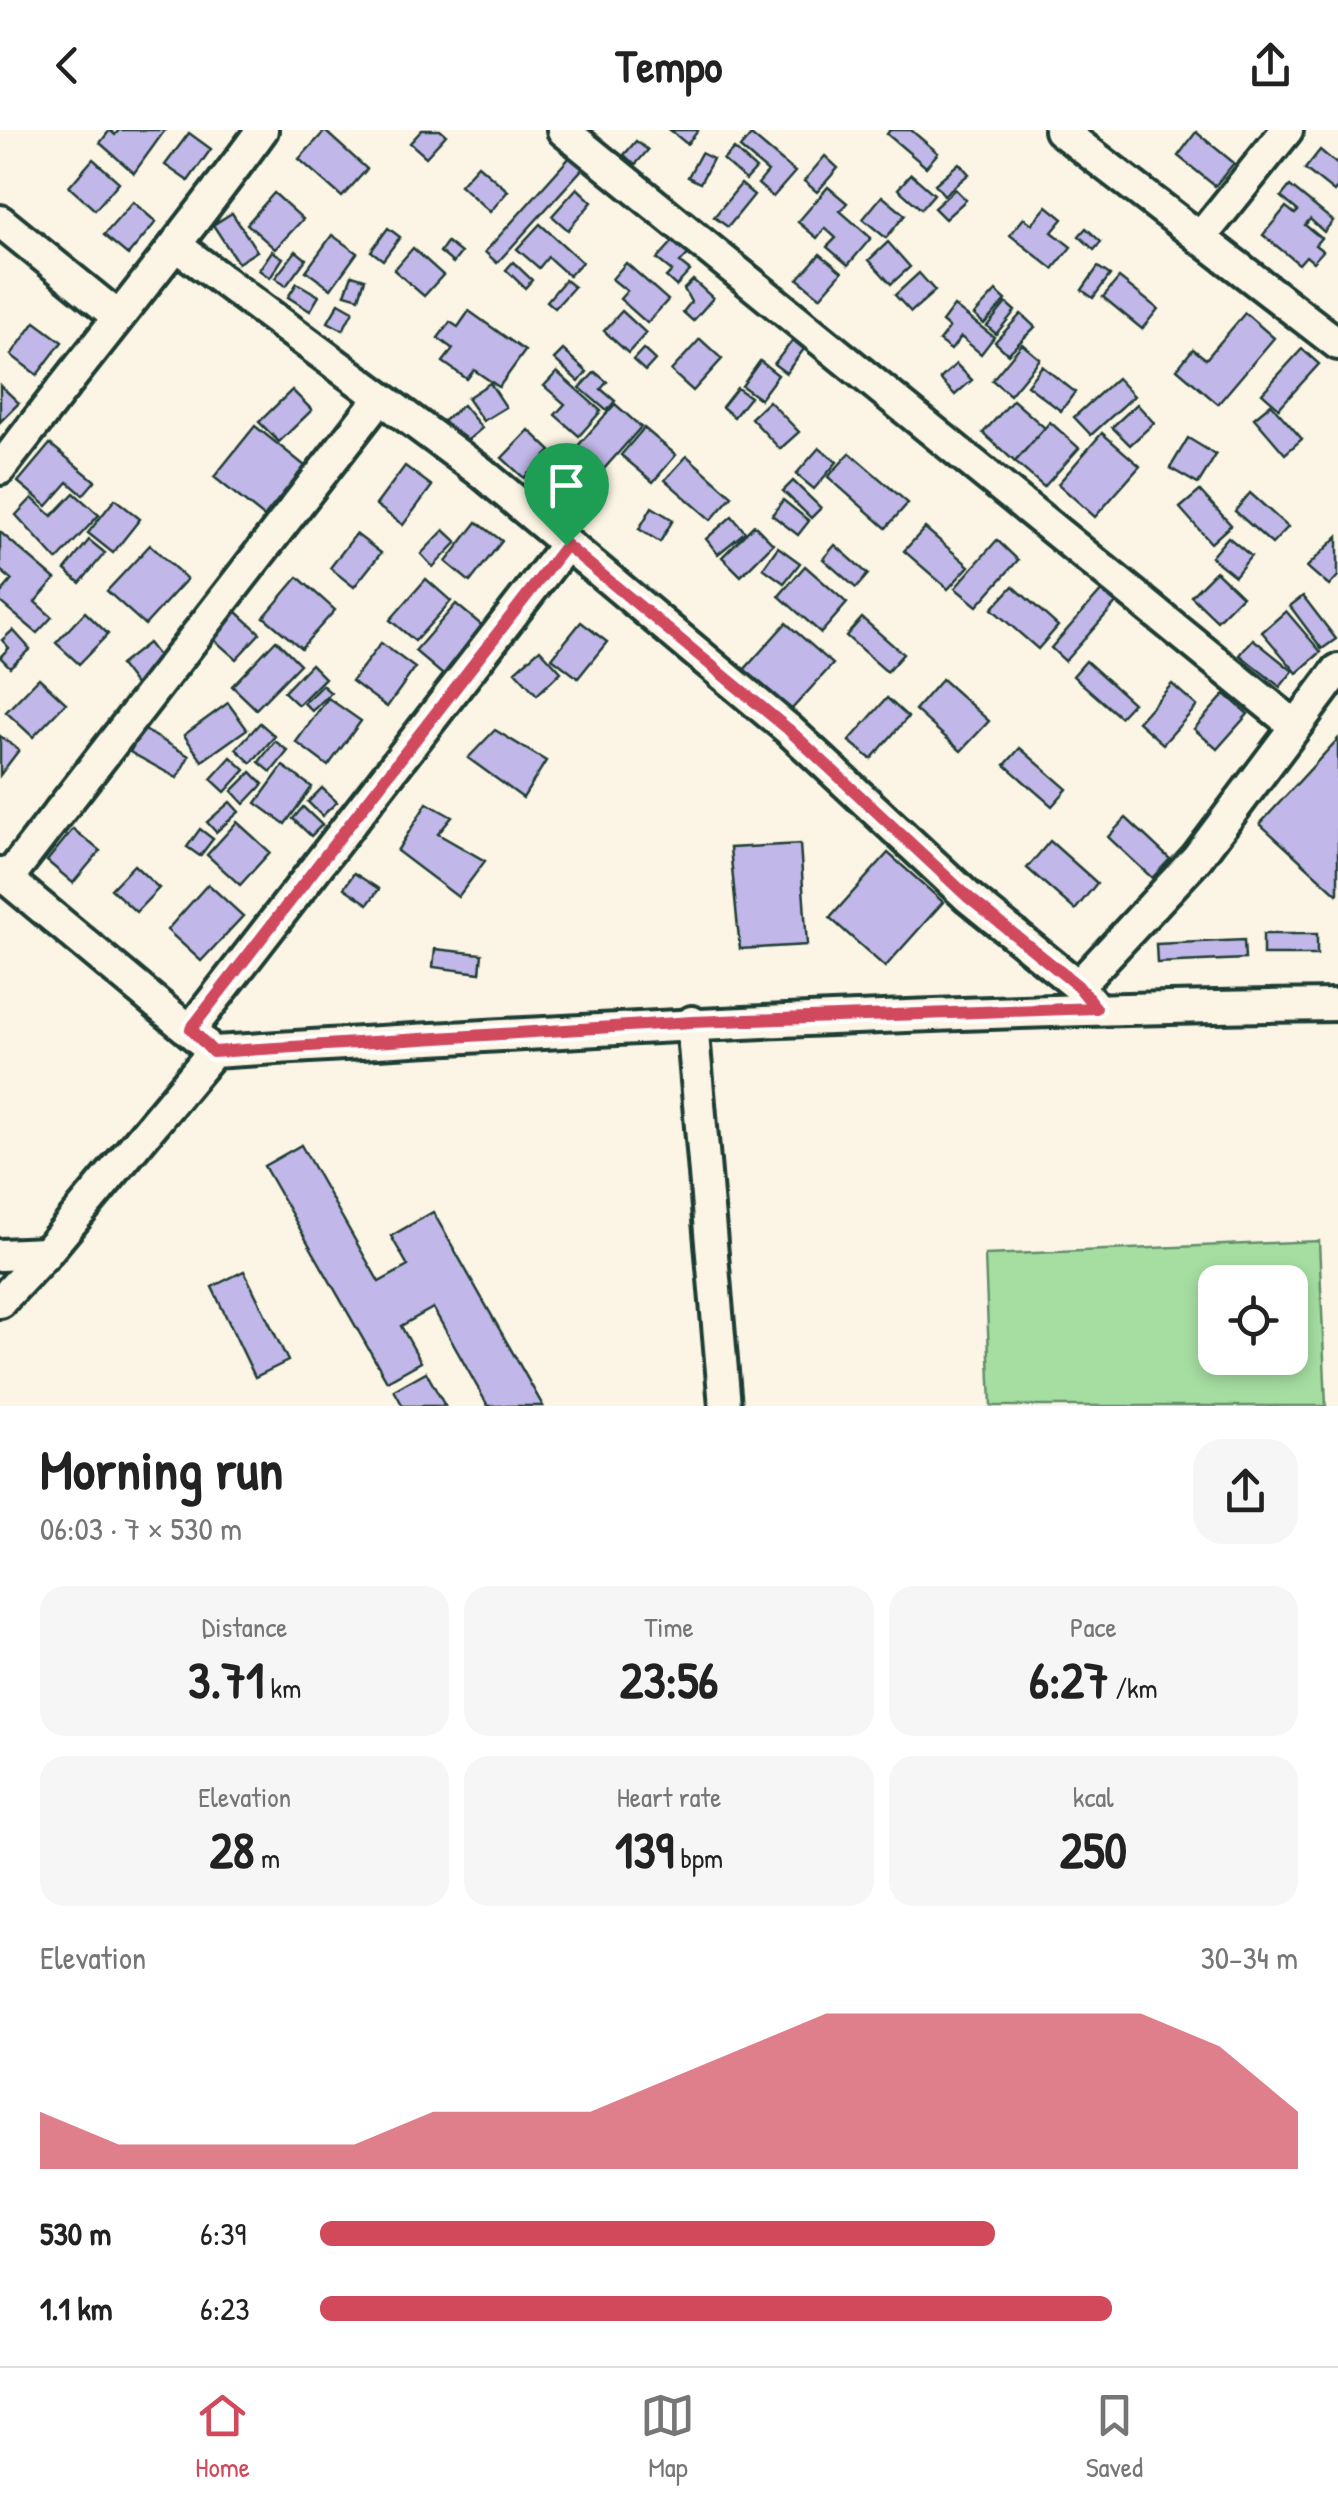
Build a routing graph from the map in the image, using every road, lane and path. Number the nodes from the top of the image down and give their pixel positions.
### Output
1 (262, 130) edge
2 (563, 130) edge
3 (1060, 130) edge
4 (1287, 130) edge
5 (0, 221) edge
6 (1200, 238) junction
7 (178, 246) junction
8 (116, 316) junction
9 (1338, 344) edge
10 (380, 398) junction
11 (0, 468) edge
12 (566, 545) junction
13 (1338, 670) edge
14 (1295, 726) junction
15 (4, 876) edge
16 (1087, 997) junction
17 (1338, 1005) edge
18 (692, 1022) junction
19 (191, 1029) junction
20 (213, 1052) junction
21 (46, 1254) junction
22 (0, 1256) edge
23 (0, 1302) edge
24 (725, 1406) edge

1 - 7 street
2 - 14 street
3 - 6 street
4 - 6 street
5 - 8 street
6 - 9 street
7 - 8 street
7 - 10 street
8 - 11 street
10 - 12 street
10 - 15 street
12 - 16 street
12 - 19 street
13 - 14 street
14 - 16 street
15 - 19 street
16 - 17 street
16 - 18 street
18 - 20 street
18 - 24 street
19 - 20 street
20 - 21 street
21 - 22 street
21 - 23 street

